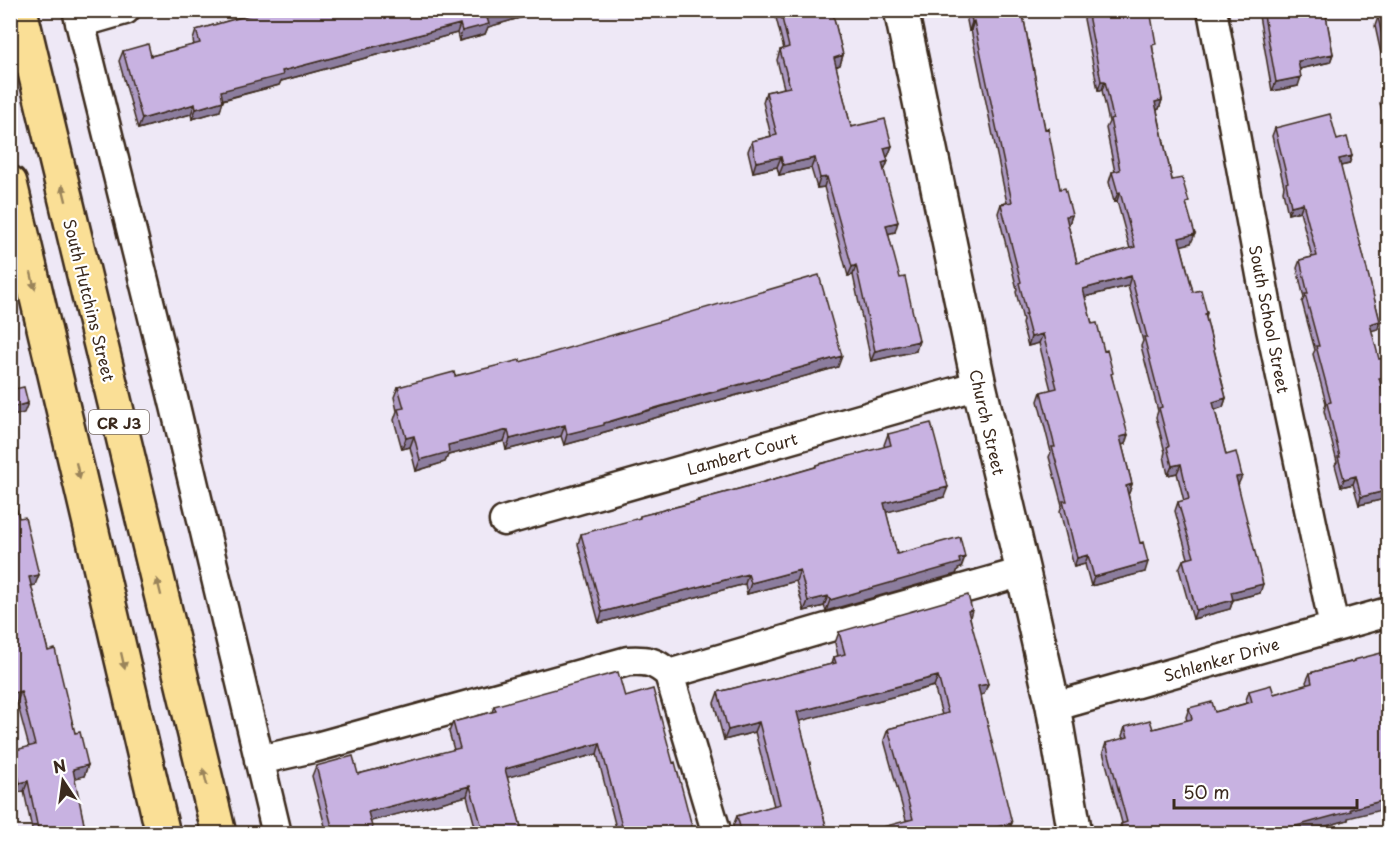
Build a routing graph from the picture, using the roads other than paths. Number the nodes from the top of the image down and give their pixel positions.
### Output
1 (20, 10) edge
2 (125, 10) edge
3 (901, 10) edge
4 (1212, 10) edge
5 (79, 17) edge
6 (10, 183) edge
7 (979, 385) junction
8 (504, 521) dead end
9 (1023, 572) junction
10 (1389, 612) edge
11 (1334, 627) junction
12 (669, 674) junction
13 (1053, 706) junction
14 (259, 760) junction
15 (163, 834) edge
16 (219, 834) edge
17 (278, 834) edge
18 (717, 834) edge
19 (1075, 834) edge

16 -> 1 main road, South Hutchins Street / CR J3
2 - 5 street
3 - 7 street, Church Street
4 - 11 street, South School Street
5 - 14 street
6 -> 15 main road, CR J3
7 - 8 street, Lambert Court
7 - 9 street, Church Street
9 - 12 street
9 - 13 street, Church Street
10 - 11 street, Schlenker Drive
11 - 13 street, Schlenker Drive
12 - 14 street
12 - 18 street
13 - 19 street, Church Street
14 - 17 street

